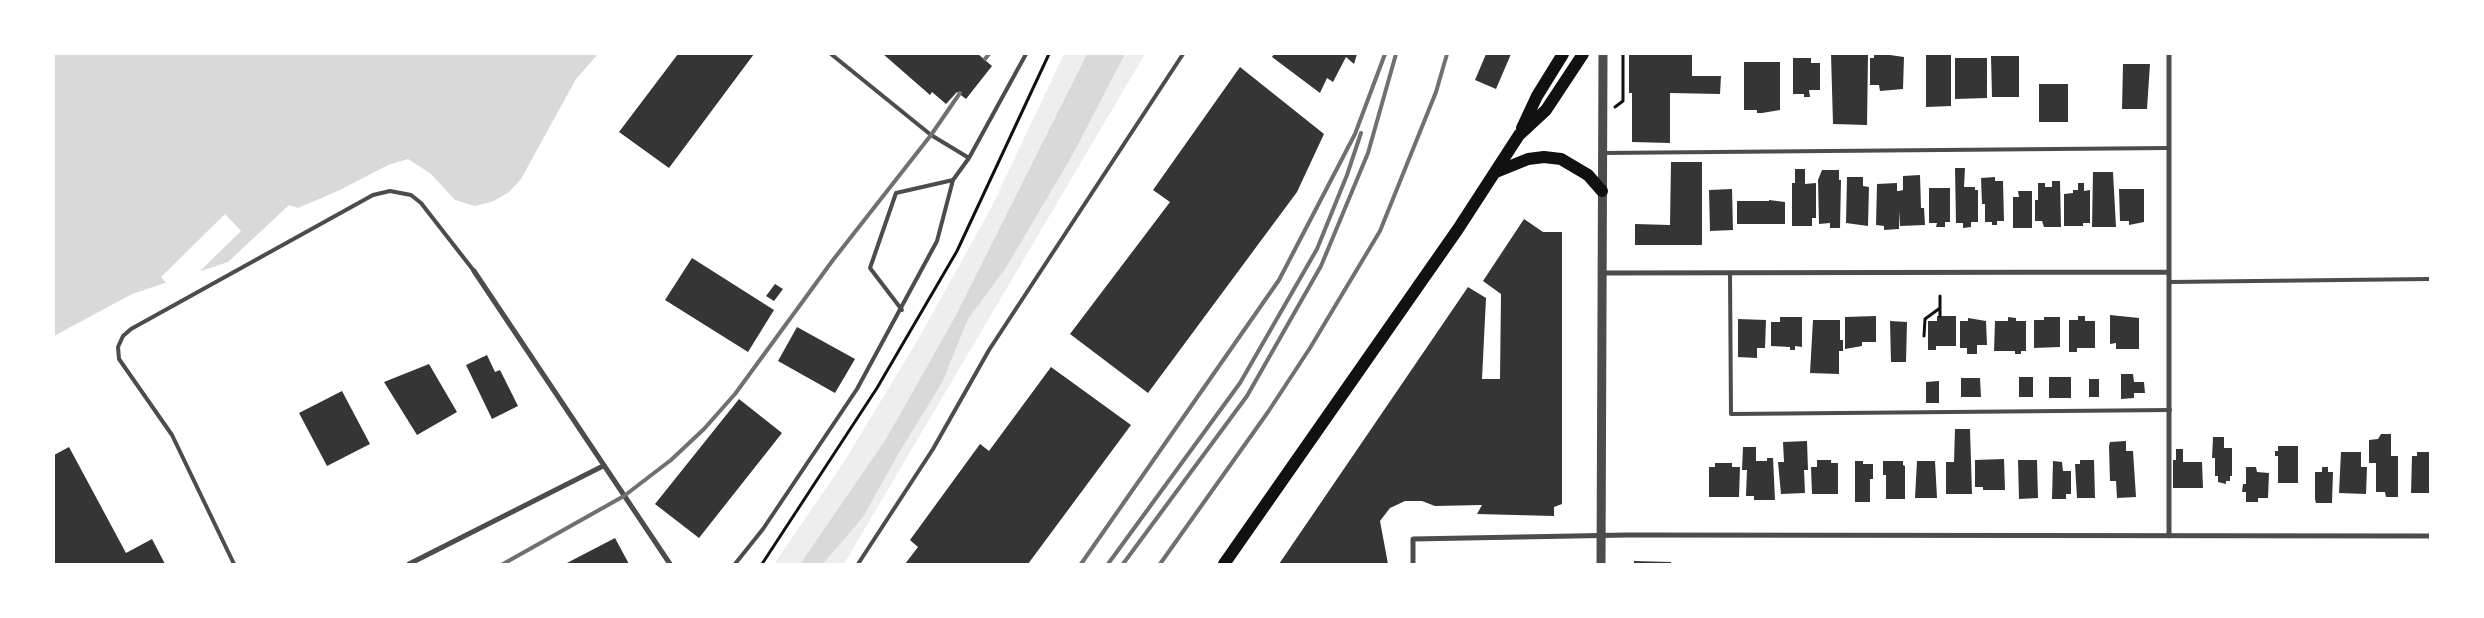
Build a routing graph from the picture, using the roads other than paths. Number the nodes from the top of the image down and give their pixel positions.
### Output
1 (831, 54) edge
2 (1026, 54) edge
3 (1183, 54) edge
4 (1563, 54) edge
5 (1583, 54) edge
6 (1603, 54) edge
7 (2169, 54) edge
8 (1519, 135) junction
9 (2168, 148) junction
10 (1602, 153) junction
11 (969, 158) junction
12 (1496, 172) junction
13 (953, 180) junction
14 (1602, 191) junction
15 (474, 270) joint
16 (2169, 272) junction
17 (1602, 273) junction
18 (1730, 274) junction
19 (2430, 279) edge
20 (2169, 282) junction
21 (902, 310) junction
22 (2170, 410) junction
23 (603, 466) junction
24 (1601, 536) junction
25 (2169, 536) junction
26 (2430, 536) edge
27 (234, 564) edge
28 (409, 564) edge
29 (670, 564) edge
30 (735, 564) edge
31 (858, 564) edge
32 (1224, 564) edge
33 (1413, 564) edge
34 (1602, 564) edge

1 - 11 lane
2 - 11 lane
3 - 31 lane
4 - 8 main road
5 - 8 main road
6 - 10 street
7 - 9 street
8 - 12 main road
9 - 10 lane
9 - 16 street
10 - 14 street
11 - 13 lane
12 - 14 main road
12 - 32 main road
13 - 21 lane
13 - 21 lane
14 - 17 street
15 - 23 street
15 - 27 lane
16 - 18 street
16 - 20 street
17 - 18 street
17 - 24 street
18 - 22 lane
19 - 20 lane
20 - 22 street
21 - 30 lane
22 - 25 street
23 - 28 street
23 - 29 street
24 - 25 street
24 - 33 street
24 - 34 street
25 - 26 street

